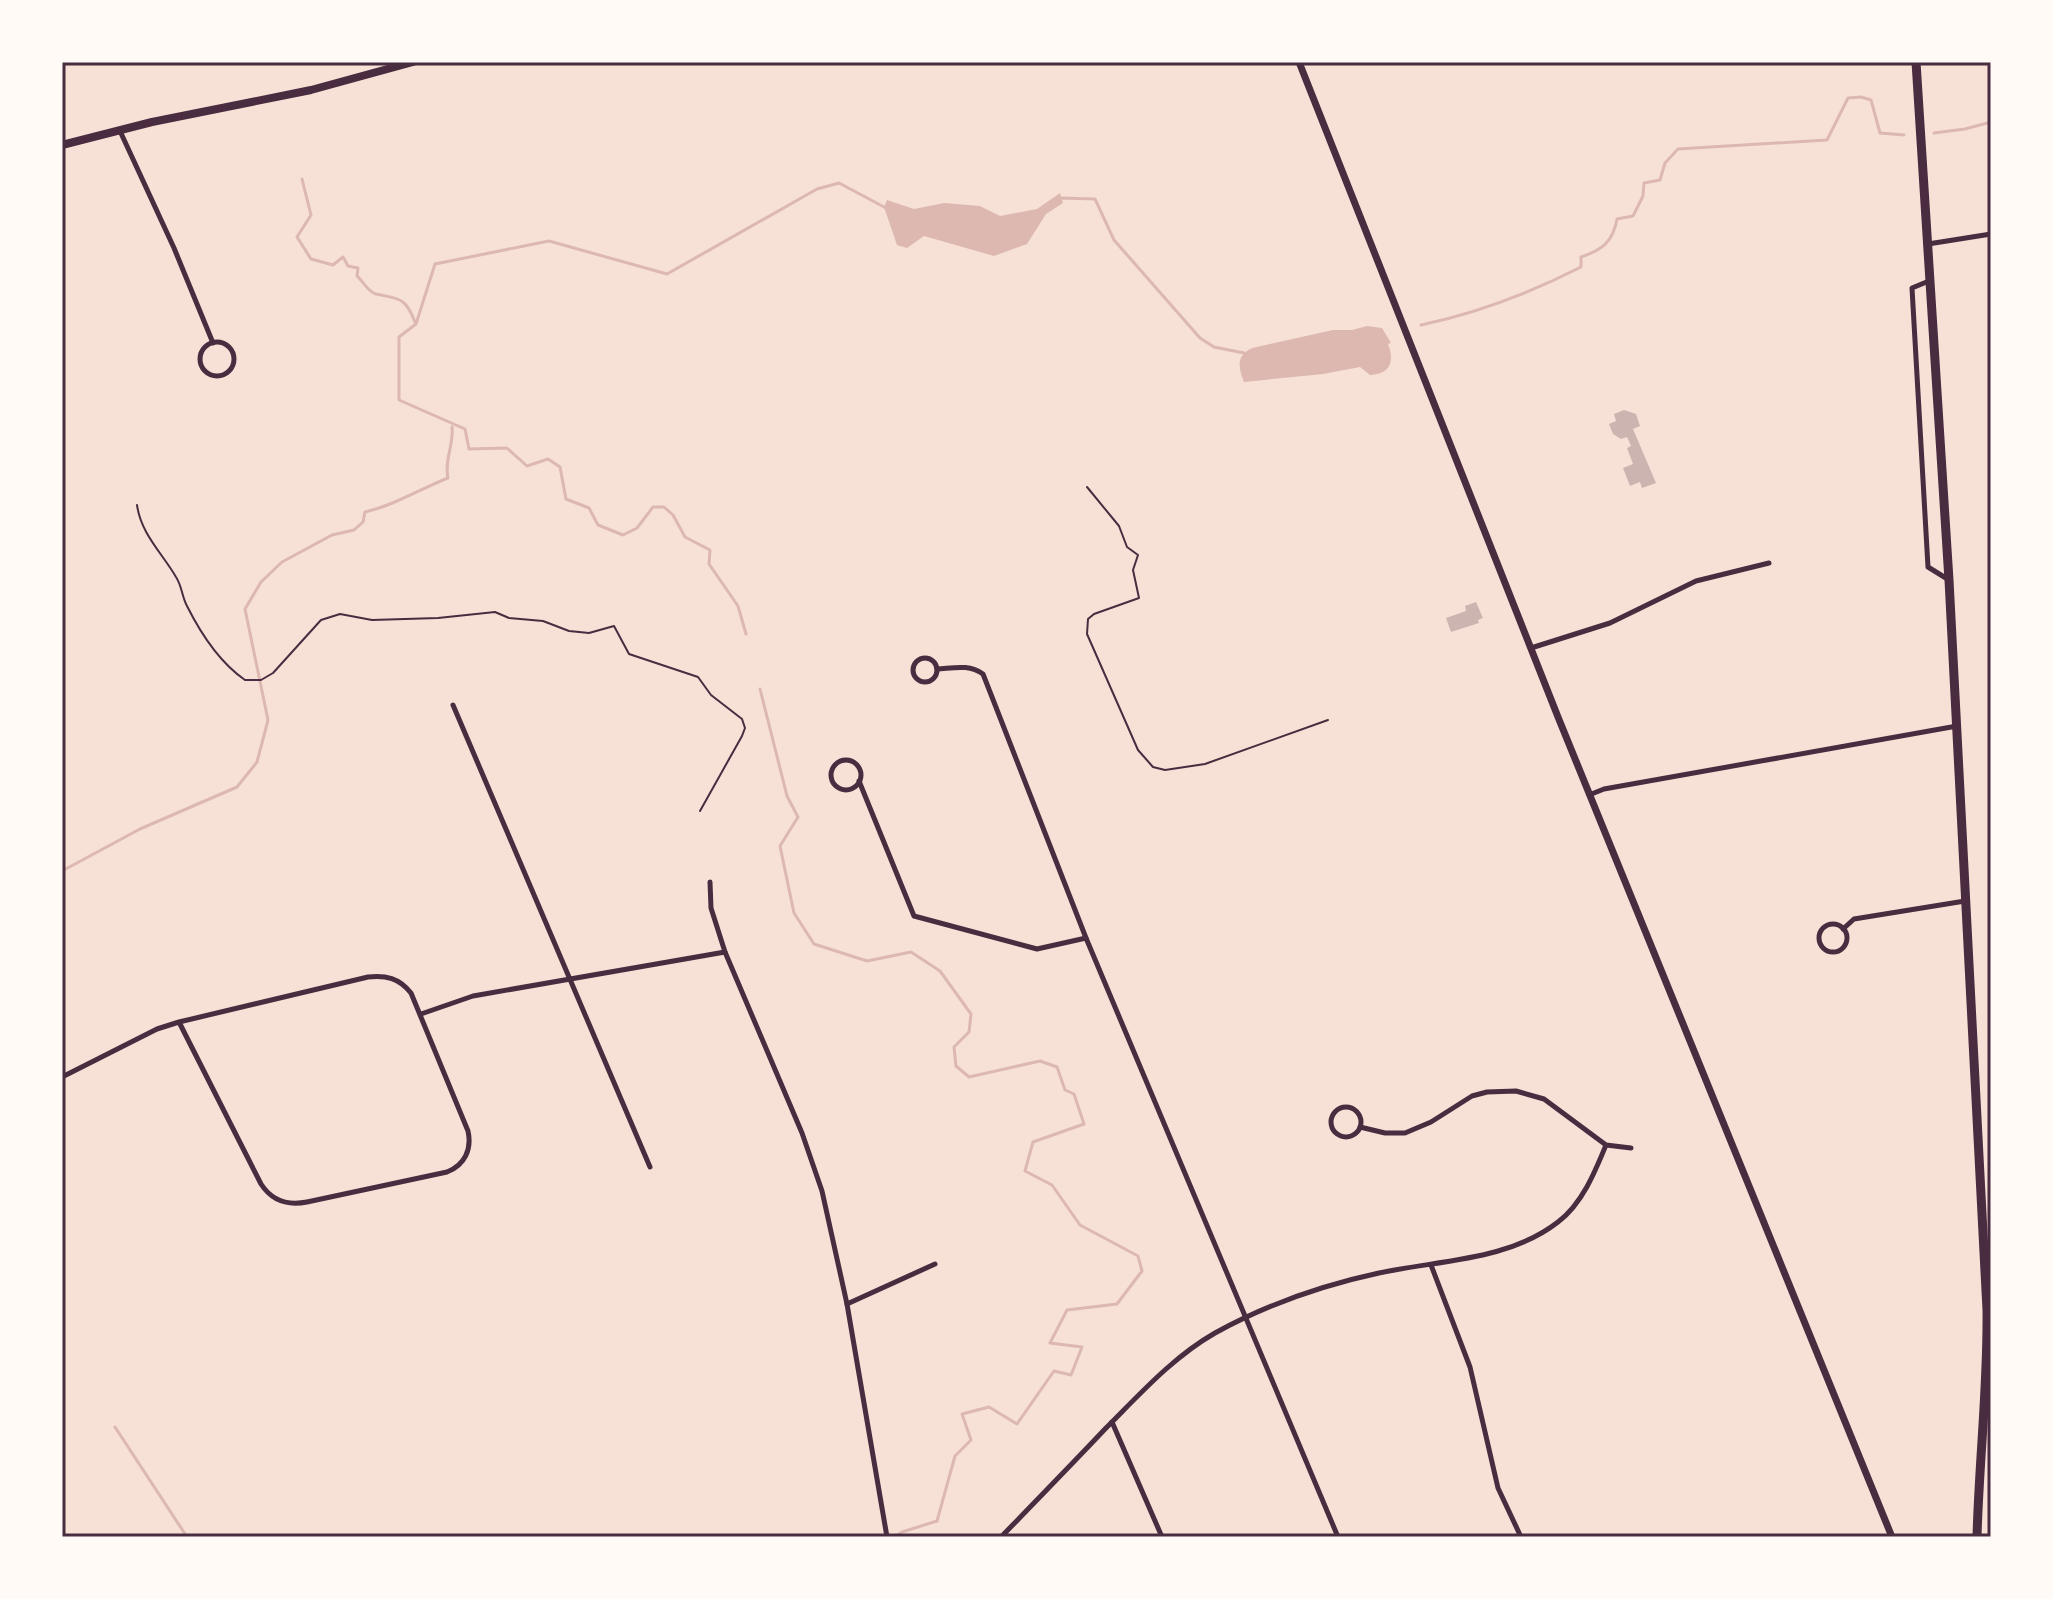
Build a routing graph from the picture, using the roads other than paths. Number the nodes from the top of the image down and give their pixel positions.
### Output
1 (413, 62) edge
2 (1299, 62) edge
3 (1916, 62) edge
4 (120, 130) junction
5 (62, 145) edge
6 (1991, 234) edge
7 (1927, 244) junction
8 (1929, 281) junction
9 (213, 343) junction
10 (62, 402) edge
11 (62, 424) edge
12 (1769, 563) dead end
13 (1949, 580) junction
14 (1531, 648) junction
15 (937, 669) junction
16 (453, 705) dead end
17 (1957, 726) junction
18 (859, 781) junction
19 (1589, 795) junction
20 (710, 882) dead end
21 (1966, 900) junction
22 (1843, 929) junction
23 (1086, 938) junction
24 (725, 952) junction
25 (570, 980) junction
26 (421, 1014) junction
27 (179, 1022) junction
28 (62, 1077) edge
29 (1360, 1127) junction
30 (1606, 1145) junction
31 (1631, 1148) dead end
32 (650, 1167) dead end
33 (935, 1264) dead end
34 (1431, 1265) junction
35 (847, 1304) junction
36 (1246, 1318) junction
37 (1990, 1374) edge
38 (1991, 1385) edge
39 (1112, 1422) junction
40 (887, 1537) edge
41 (1001, 1537) edge
42 (1162, 1537) edge
43 (1338, 1537) edge
44 (1521, 1537) edge
45 (1892, 1537) edge
46 (1977, 1537) edge

1 - 4 main road
2 - 14 street
3 - 7 highway
4 - 5 main road
4 - 9 street
6 - 7 street
7 - 8 highway
8 - 13 highway
8 - 13 street
9 - 9 street
10 - 11 street
12 - 14 street
13 - 17 highway
14 - 19 street
15 - 15 street
15 - 23 street
16 - 25 street
17 - 19 street
17 - 21 highway
18 - 18 street
18 - 23 street
19 - 45 street
20 - 24 street
21 - 22 street
21 - 37 highway
22 - 22 street
23 - 36 street
24 - 25 street
24 - 35 street
25 - 26 street
25 - 32 street
26 - 27 street
26 - 27 street
27 - 28 street
29 - 29 street
29 - 30 street
30 - 31 street
30 - 34 street
33 - 35 street
34 - 36 street
34 - 44 street
35 - 40 street
36 - 39 street
36 - 43 street
37 - 38 highway
37 - 46 highway
39 - 41 street
39 - 42 street

